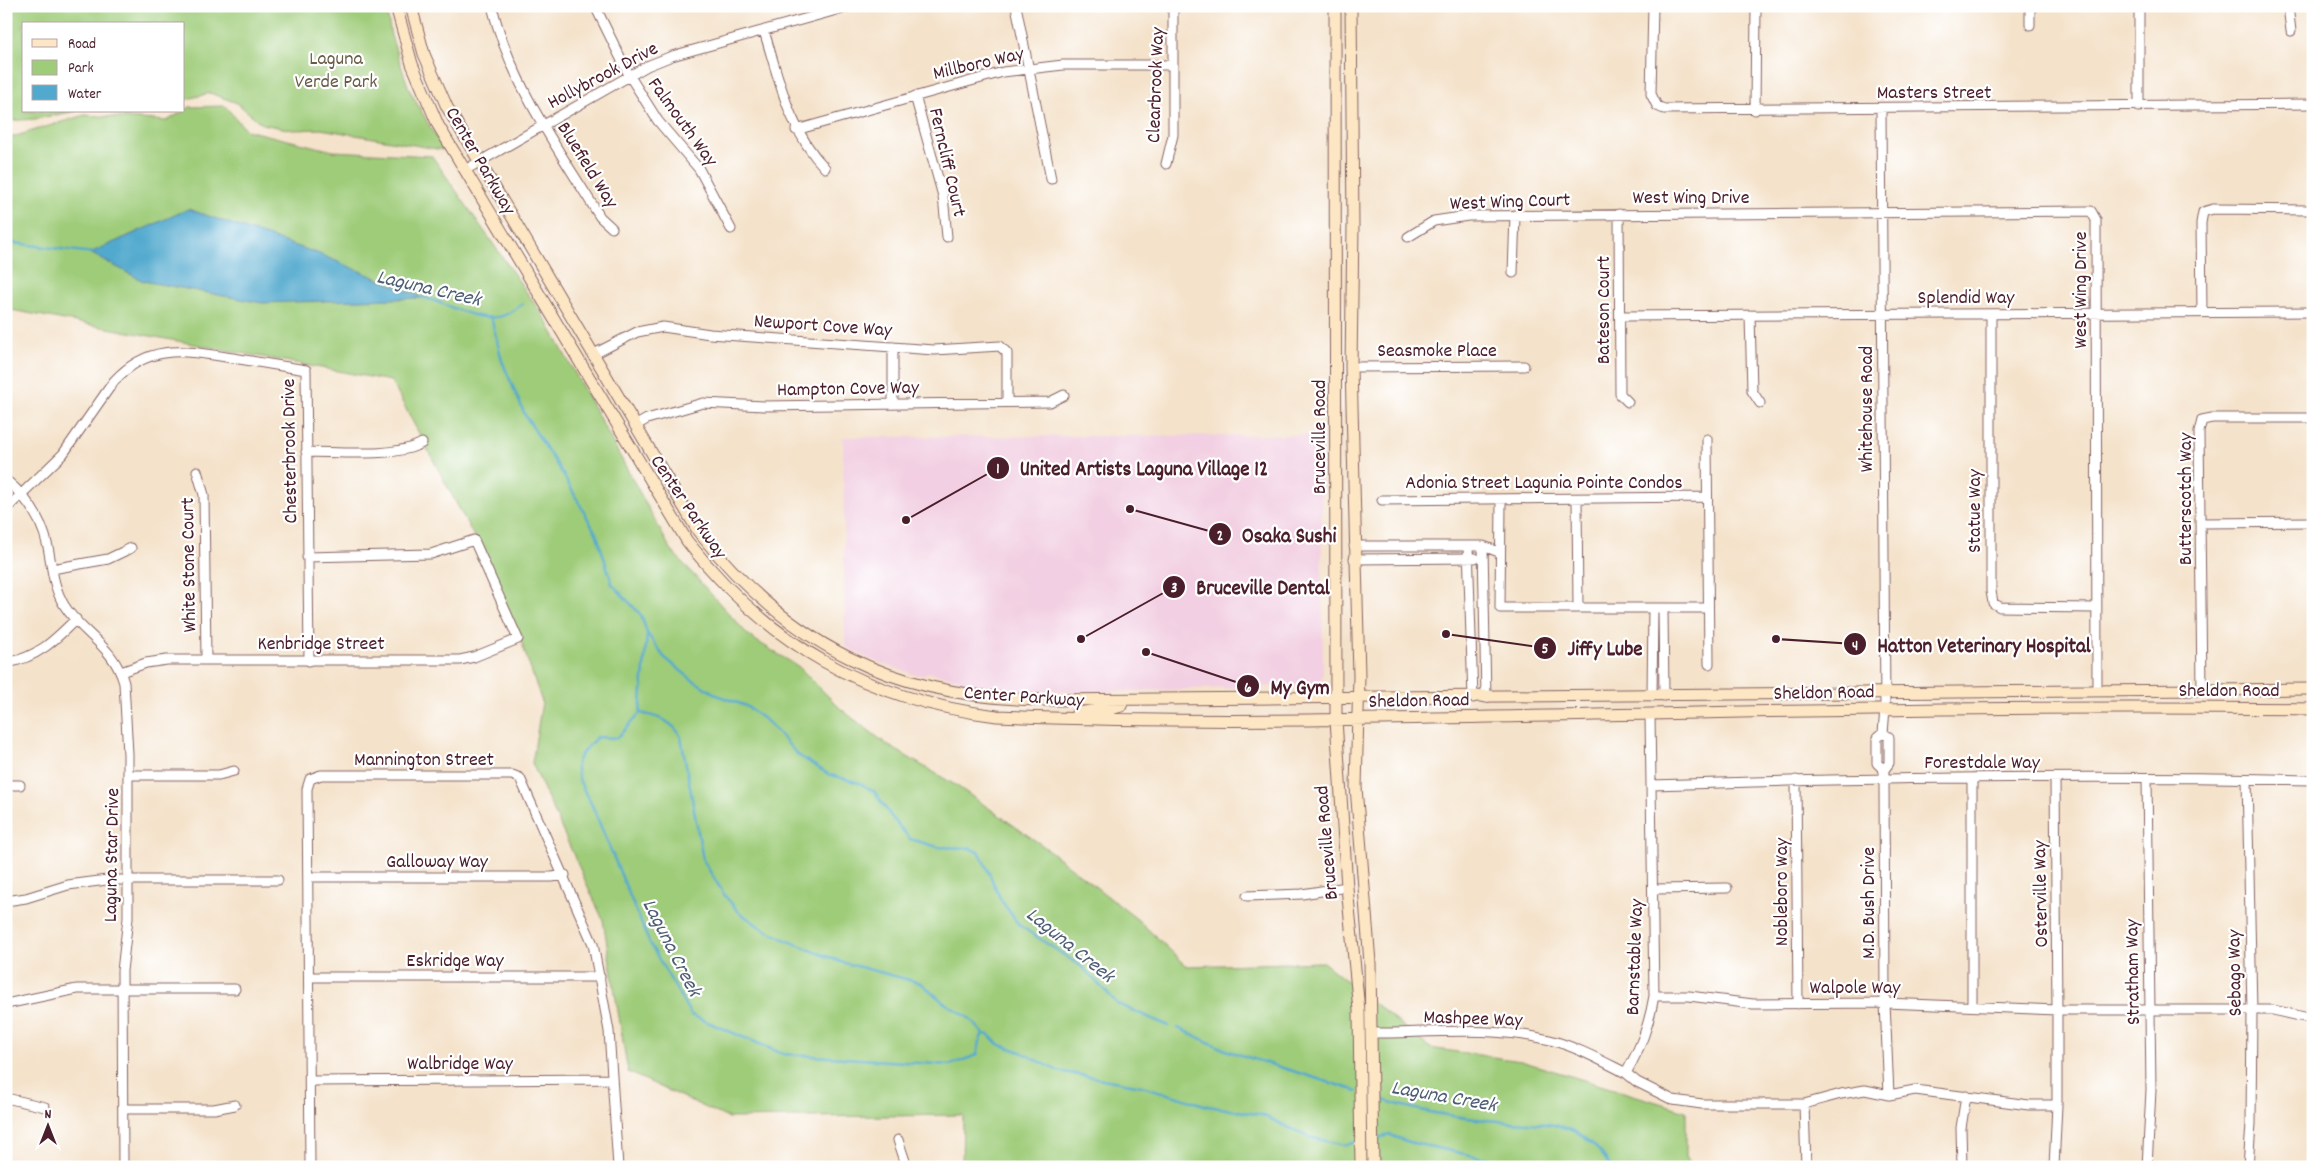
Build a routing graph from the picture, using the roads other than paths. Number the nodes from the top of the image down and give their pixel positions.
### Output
1 (396, 6) edge
2 (411, 6) edge
3 (492, 6) edge
4 (595, 6) edge
5 (851, 6) edge
6 (1016, 6) edge
7 (1174, 6) edge
8 (1335, 6) edge
9 (1351, 6) edge
10 (1653, 6) edge
11 (1756, 6) edge
12 (2030, 6) edge
13 (2139, 6) edge
14 (2288, 6) edge
15 (824, 10) edge
16 (2030, 26) dead end
17 (764, 31) junction
18 (2291, 32) dead end
19 (1173, 65) junction
20 (1030, 68) junction
21 (629, 74) junction
22 (915, 96) junction
23 (2313, 104) edge
24 (2139, 107) junction
25 (1881, 109) junction
26 (1755, 110) junction
27 (543, 124) junction
28 (796, 130) junction
29 (478, 162) junction
30 (1166, 164) dead end
31 (824, 168) dead end
32 (465, 170) junction
33 (1051, 179) dead end
34 (2313, 210) edge
35 (1882, 212) junction
36 (1619, 214) junction
37 (1515, 215) junction
38 (612, 228) dead end
39 (731, 229) dead end
40 (947, 237) dead end
41 (1408, 237) dead end
42 (1513, 273) dead end
43 (2202, 312) junction
44 (2313, 312) edge
45 (1882, 314) junction
46 (1991, 314) junction
47 (2097, 314) junction
48 (1750, 315) junction
49 (1620, 316) junction
50 (893, 347) junction
51 (592, 355) junction
52 (1524, 366) dead end
53 (1351, 367) junction
54 (1064, 395) dead end
55 (1007, 402) junction
56 (1628, 402) dead end
57 (1760, 403) dead end
58 (893, 404) junction
59 (2313, 418) edge
60 (635, 426) junction
61 (1707, 439) dead end
62 (422, 443) dead end
63 (1336, 446) junction
64 (306, 452) junction
65 (197, 471) dead end
66 (6, 480) edge
67 (22, 494) junction
68 (1707, 497) junction
69 (1577, 499) junction
70 (1382, 500) dead end
71 (1501, 500) junction
72 (6, 509) edge
73 (2313, 522) edge
74 (2200, 523) junction
75 (1354, 529) junction
76 (1354, 546) junction
77 (1468, 546) junction
78 (1483, 546) junction
79 (131, 548) dead end
80 (1499, 552) junction
81 (308, 557) junction
82 (1469, 558) junction
83 (1484, 558) junction
84 (1354, 559) junction
85 (52, 569) junction
86 (1578, 607) junction
87 (1653, 608) junction
88 (1663, 608) junction
89 (1708, 608) junction
90 (2097, 608) junction
91 (76, 619) junction
92 (206, 659) junction
93 (309, 661) junction
94 (6, 663) edge
95 (1709, 664) dead end
96 (121, 672) junction
97 (2202, 688) junction
98 (936, 689) junction
99 (2313, 689) edge
100 (2097, 691) junction
101 (951, 692) junction
102 (1885, 692) junction
103 (1658, 696) junction
104 (1358, 698) junction
105 (1473, 698) junction
106 (1486, 698) junction
107 (1336, 699) junction
108 (1123, 700) junction
109 (934, 705) junction
110 (948, 708) junction
111 (1885, 709) junction
112 (2313, 709) edge
113 (1650, 714) junction
114 (1064, 717) junction
115 (1356, 719) junction
116 (1336, 720) junction
117 (234, 771) dead end
118 (1884, 774) junction
119 (128, 775) junction
120 (1972, 778) junction
121 (2055, 778) junction
122 (2148, 778) junction
123 (2247, 778) junction
124 (1796, 780) junction
125 (2313, 780) edge
126 (6, 785) edge
127 (20, 785) dead end
128 (1652, 785) junction
129 (565, 875) junction
130 (309, 877) junction
131 (128, 880) junction
132 (278, 880) dead end
133 (1347, 887) junction
134 (1727, 888) dead end
135 (1653, 889) junction
136 (1247, 896) dead end
137 (6, 901) edge
138 (310, 977) junction
139 (600, 977) junction
140 (122, 989) junction
141 (235, 989) dead end
142 (1654, 996) junction
143 (1885, 1003) junction
144 (6, 1004) edge
145 (1798, 1004) junction
146 (1972, 1005) junction
147 (2058, 1010) junction
148 (2149, 1010) junction
149 (2252, 1010) junction
150 (2313, 1018) edge
151 (1372, 1033) junction
152 (1366, 1059) junction
153 (1626, 1073) junction
154 (612, 1079) junction
155 (310, 1081) junction
156 (1889, 1095) junction
157 (1966, 1096) junction
158 (6, 1098) edge
159 (1804, 1104) junction
160 (235, 1105) dead end
161 (2057, 1105) junction
162 (45, 1107) dead end
163 (123, 1109) junction
164 (898, 1140) dead end
165 (1367, 1161) edge
166 (124, 1167) edge
167 (310, 1167) edge
168 (618, 1167) edge
169 (907, 1167) edge
170 (1806, 1167) edge
171 (1962, 1167) edge
172 (2054, 1167) edge
173 (2147, 1167) edge
174 (2248, 1167) edge

1 - 32 main road, Center Parkway
2 - 29 main road, Center Parkway
3 - 27 street, Bluefield Way
4 - 21 street, Falmouth Way
5 - 15 street, Hollybrook Drive
6 - 20 street
7 - 19 street, Clearbrook Way
8 - 63 main road, Bruceville Road
9 - 53 main road, Bruceville Road
10 - 26 street, Masters Street
11 - 26 street
12 - 16 street
13 - 24 street
14 - 18 street
15 - 17 street, Hollybrook Drive
17 - 21 street, Hollybrook Drive
17 - 28 street
19 - 20 street, Millboro Way
19 - 30 street, Clearbrook Way
20 - 22 street, Millboro Way
20 - 33 street
21 - 27 street, Hollybrook Drive
21 - 39 street, Falmouth Way
22 - 28 street, Millboro Way
22 - 40 street, Ferncliff Court
23 - 24 street, Masters Street
24 - 25 street, Masters Street
25 - 26 street, Masters Street
25 - 35 street, Whitehouse Road
27 - 29 street, Hollybrook Drive
27 - 38 street, Bluefield Way
28 - 31 street
29 - 32 street, Hollybrook Drive
29 - 51 main road, Center Parkway
32 - 109 main road, Center Parkway
34 - 43 street
35 - 36 street, West Wing Drive
35 - 45 street, Whitehouse Road
35 - 47 street, West Wing Drive
36 - 37 street, West Wing Court
36 - 49 street, Bateson Court
37 - 41 street, West Wing Court
37 - 42 street
43 - 44 street, Splendid Way
43 - 47 street, Splendid Way
45 - 46 street, Splendid Way
45 - 48 street, Splendid Way
45 - 102 street, Whitehouse Road
46 - 47 street, Splendid Way
46 - 90 street, Statue Way
47 - 90 street, West Wing Drive
48 - 49 street, Splendid Way
48 - 57 street
49 - 56 street, Bateson Court
50 - 51 street, Newport Cove Way
50 - 55 street, Newport Cove Way
50 - 58 street
51 - 60 main road, Center Parkway
52 - 53 street, Seasmoke Place
53 - 75 main road, Bruceville Road
54 - 55 street, Hampton Cove Way
55 - 58 street, Hampton Cove Way
58 - 60 street, Hampton Cove Way
59 - 74 street, Butterscotch Way
60 - 98 main road, Center Parkway
61 - 68 street
62 - 64 street
63 - 75 main road
63 - 107 main road, Bruceville Road
64 - 67 street, Chesterbrook Drive
64 - 81 street, Chesterbrook Drive
65 - 92 street, White Stone Court
66 - 67 street, Laguna Star Drive
67 - 72 street, Chesterbrook Drive
67 - 85 street, Laguna Star Drive
68 - 69 street, Adonia Street Lagunia Pointe Condos
68 - 89 street
69 - 71 street, Adonia Street Lagunia Pointe Condos
69 - 86 street
70 - 71 street, Adonia Street Lagunia Pointe Condos
71 - 80 street
73 - 74 street
74 - 97 street, Butterscotch Way
75 - 76 main road, Bruceville Road
76 - 77 street
76 - 84 main road, Bruceville Road
77 - 78 street
77 - 82 street
78 - 80 street
78 - 83 street
79 - 85 street
80 - 83 street
80 - 86 street
81 - 93 street, Chesterbrook Drive
81 - 93 street, Kenbridge Street
82 - 83 street
82 - 84 street
82 - 105 street
83 - 106 street
84 - 104 main road, Bruceville Road
85 - 91 street, Laguna Star Drive
86 - 87 street
87 - 88 street
87 - 103 street
88 - 89 street
88 - 103 street
89 - 95 street
90 - 100 street, West Wing Drive
91 - 94 street
91 - 96 street, Laguna Star Drive
92 - 93 street, Kenbridge Street
92 - 96 street, Kenbridge Street
96 - 119 street, Laguna Star Drive
97 - 99 main road, Sheldon Road
97 - 100 main road, Sheldon Road
98 - 101 main road, Center Parkway
98 - 109 street
100 - 102 main road, Sheldon Road
101 - 108 main road, Center Parkway
101 - 110 street
102 - 103 main road, Sheldon Road
102 - 111 street, Whitehouse Road
103 - 106 main road, Sheldon Road
104 - 105 main road, Sheldon Road
104 - 107 main road, Sheldon Road
104 - 115 main road, Bruceville Road
105 - 106 main road, Sheldon Road
107 - 108 main road, Center Parkway
107 - 116 main road, Bruceville Road
108 - 114 main road
109 - 110 main road, Center Parkway
110 - 114 main road, Center Parkway
111 - 112 main road, Sheldon Road
111 - 113 main road, Sheldon Road
111 - 118 street, M.D. Bush Drive
113 - 115 main road, Sheldon Road
113 - 128 street, Barnstable Way
114 - 116 main road, Center Parkway
115 - 116 main road, Sheldon Road
115 - 151 main road, Bruceville Road
116 - 133 main road, Bruceville Road
117 - 119 street
118 - 120 street, Forestdale Way
118 - 124 street, Forestdale Way
118 - 143 street, M.D. Bush Drive
119 - 131 street, Laguna Star Drive
120 - 121 street, Forestdale Way
120 - 146 street
121 - 122 street, Forestdale Way
121 - 147 street, Osterville Way
122 - 123 street, Forestdale Way
122 - 148 street, Stratham Way
123 - 125 street, Forestdale Way
123 - 149 street, Sebago Way
124 - 128 street, Forestdale Way
124 - 145 street, Nobleboro Way
126 - 127 street
128 - 135 street, Barnstable Way
129 - 130 street, Galloway Way
129 - 130 street, Mannington Street
129 - 139 street, Mannington Street
130 - 138 street, Mannington Street
131 - 132 street
131 - 137 street
131 - 140 street, Laguna Star Drive
133 - 136 street
133 - 152 main road, Bruceville Road
134 - 135 street
135 - 142 street, Barnstable Way
138 - 139 street, Eskridge Way
138 - 155 street, Mannington Street
139 - 154 street, Mannington Street
140 - 141 street
140 - 144 street
140 - 163 street, Laguna Star Drive
142 - 145 street, Walpole Way
142 - 153 street, Barnstable Way
143 - 145 street, Walpole Way
143 - 146 street, Walpole Way
143 - 156 street, M.D. Bush Drive
146 - 147 street, Walpole Way
147 - 148 street, Walpole Way
147 - 161 street
148 - 149 street, Walpole Way
148 - 173 street, Stratham Way
149 - 150 street, Walpole Way
149 - 174 street, Sebago Way
151 - 152 main road, Bruceville Road
151 - 153 street, Mashpee Way
152 - 165 main road, Bruceville Road
153 - 159 street
154 - 155 street, Walbridge Way
154 - 168 street, Mannington Street
155 - 167 street, Mannington Street
156 - 157 street
156 - 159 street
157 - 161 street
157 - 171 street
158 - 162 street
159 - 170 street
160 - 163 street
161 - 172 street
163 - 166 street, Laguna Star Drive
164 - 169 street

